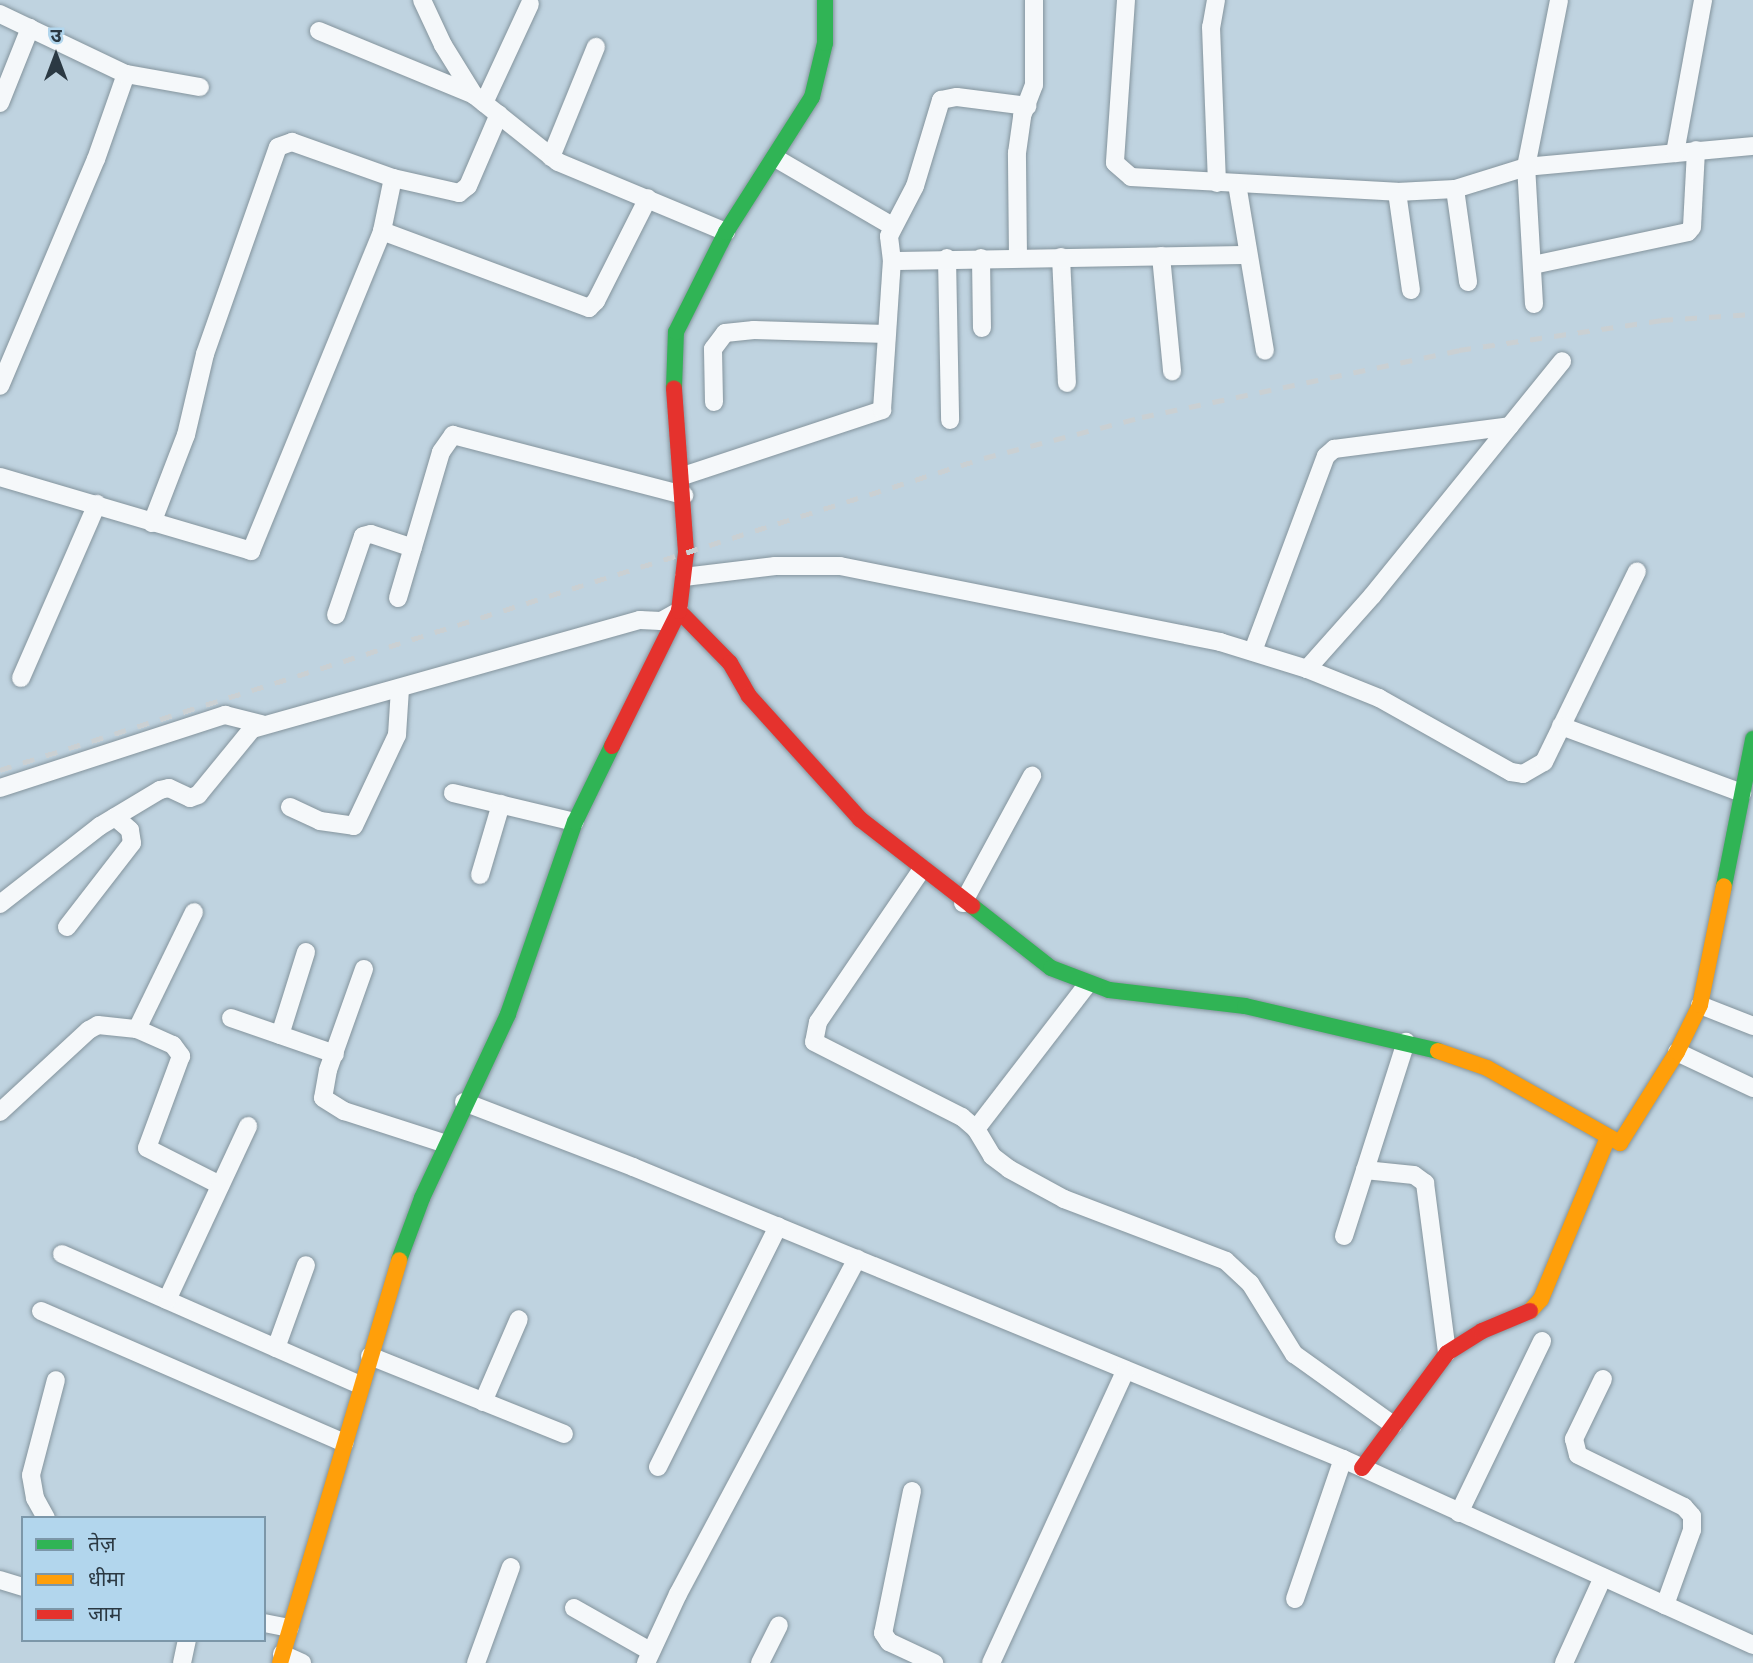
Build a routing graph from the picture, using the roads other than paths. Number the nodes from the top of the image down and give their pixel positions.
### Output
1 (422, 0) edge
2 (825, 0) edge
3 (1034, 0) edge
4 (1126, 0) edge
5 (1216, 0) edge
6 (1559, 0) edge
7 (1703, 0) edge
8 (530, 4) dead end
9 (0, 15) edge
10 (30, 28) junction
11 (319, 31) dead end
12 (596, 47) dead end
13 (126, 74) junction
14 (200, 87) dead end
15 (479, 99) junction
16 (0, 103) edge
17 (1027, 106) junction
18 (499, 114) junction
19 (1753, 146) edge
20 (1696, 150) junction
21 (1675, 153) junction
22 (551, 157) junction
23 (777, 159) junction
24 (1526, 167) junction
25 (393, 178) junction
26 (1217, 183) junction
27 (1237, 184) junction
28 (1455, 189) junction
29 (1397, 192) junction
30 (648, 198) junction
31 (892, 226) junction
32 (382, 231) junction
33 (726, 232) junction
34 (1248, 255) junction
35 (1161, 256) junction
36 (1018, 257) junction
37 (1062, 257) junction
38 (947, 258) junction
39 (981, 258) junction
40 (892, 261) junction
41 (1533, 265) junction
42 (1468, 282) dead end
43 (1411, 290) dead end
44 (1534, 304) dead end
45 (982, 328) dead end
46 (886, 334) junction
47 (1265, 351) dead end
48 (1562, 361) dead end
49 (1172, 371) dead end
50 (1067, 383) dead end
51 (0, 386) edge
52 (714, 402) dead end
53 (950, 420) dead end
54 (1510, 426) junction
55 (683, 476) junction
56 (0, 477) edge
57 (684, 495) junction
58 (97, 504) junction
59 (152, 523) junction
60 (413, 548) junction
61 (1637, 571) dead end
62 (684, 577) junction
63 (398, 598) dead end
64 (680, 611) junction
65 (336, 615) dead end
66 (1253, 651) junction
67 (1307, 669) junction
68 (21, 678) dead end
69 (401, 688) junction
70 (262, 724) junction
71 (1562, 726) junction
72 (1753, 739) edge
73 (1032, 776) dead end
74 (0, 788) edge
75 (453, 793) dead end
76 (1742, 793) junction
77 (501, 804) junction
78 (290, 807) dead end
79 (115, 817) junction
80 (1745, 820) edge
81 (575, 822) junction
82 (922, 869) junction
83 (480, 876) dead end
84 (963, 903) junction
85 (0, 904) edge
86 (194, 912) dead end
87 (67, 927) dead end
88 (306, 951) dead end
89 (364, 969) dead end
90 (1087, 985) junction
91 (1700, 1005) junction
92 (231, 1018) dead end
93 (1753, 1026) edge
94 (137, 1029) junction
95 (280, 1035) junction
96 (1406, 1042) junction
97 (1677, 1052) junction
98 (335, 1054) junction
99 (1753, 1088) edge
100 (464, 1102) junction
101 (0, 1112) edge
102 (248, 1126) dead end
103 (976, 1129) junction
104 (1608, 1137) junction
105 (446, 1144) junction
106 (1365, 1170) junction
107 (220, 1185) junction
108 (778, 1226) junction
109 (1344, 1236) dead end
110 (62, 1254) dead end
111 (857, 1259) junction
112 (306, 1265) dead end
113 (167, 1300) junction
114 (41, 1311) dead end
115 (519, 1319) dead end
116 (1542, 1341) dead end
117 (276, 1348) junction
118 (1447, 1353) junction
119 (370, 1356) junction
120 (1125, 1372) junction
121 (1603, 1378) dead end
122 (56, 1380) dead end
123 (361, 1385) junction
124 (483, 1402) junction
125 (1393, 1425) junction
126 (564, 1434) dead end
127 (345, 1443) junction
128 (1342, 1459) junction
129 (658, 1467) dead end
130 (1362, 1468) junction
131 (912, 1491) dead end
132 (1459, 1513) junction
133 (45, 1516) edge
134 (511, 1567) dead end
135 (1604, 1577) junction
136 (0, 1580) edge
137 (21, 1586) edge
138 (1295, 1599) dead end
139 (1665, 1605) junction
140 (574, 1608) dead end
141 (266, 1623) edge
142 (779, 1625) dead end
143 (290, 1628) junction
144 (186, 1642) edge
145 (1753, 1645) edge
146 (648, 1657) edge
147 (281, 1659) edge
148 (181, 1663) edge
149 (302, 1663) edge
150 (476, 1663) edge
151 (760, 1663) edge
152 (934, 1663) edge
153 (991, 1663) edge
154 (1564, 1663) edge

1 - 15 street
2 - 23 street
3 - 17 street
4 - 26 street
5 - 26 street
6 - 24 street
7 - 21 street
8 - 15 street
9 - 10 street
10 - 13 street
10 - 16 street
11 - 15 street
12 - 22 street
13 - 14 street
13 - 51 street
15 - 18 street
17 - 31 street
17 - 36 street
18 - 22 street
18 - 25 street
19 - 20 street
20 - 21 street
20 - 41 street
21 - 24 street
22 - 30 street
23 - 31 street
23 - 33 street
24 - 28 street
24 - 41 street
25 - 32 street
25 - 59 street
26 - 27 street
27 - 29 street
27 - 34 street
28 - 29 street
28 - 42 street
29 - 43 street
30 - 32 street
30 - 33 street
31 - 40 street
32 - 59 street
33 - 55 street
34 - 35 street
34 - 47 street
35 - 37 street
35 - 49 street
36 - 37 street
36 - 39 street
37 - 50 street
38 - 39 street
38 - 40 street
38 - 53 street
39 - 45 street
40 - 46 street
41 - 44 street
46 - 52 street
46 - 55 street
48 - 54 street
54 - 66 street
54 - 67 street
55 - 57 street
56 - 58 street
57 - 60 street
57 - 62 street
58 - 59 street
58 - 68 street
60 - 63 street
60 - 65 street
61 - 71 street
62 - 64 street
62 - 66 street
64 - 69 street
64 - 81 street
64 - 82 street
66 - 67 street
67 - 71 street
69 - 70 street
69 - 78 street
70 - 74 street
70 - 79 street
71 - 76 street
72 - 76 street
73 - 84 street
75 - 77 street
76 - 80 street
77 - 81 street
77 - 83 street
79 - 85 street
79 - 87 street
80 - 91 street
81 - 100 street
82 - 84 street
82 - 103 street
84 - 90 street
86 - 94 street
88 - 95 street
89 - 98 street
90 - 96 street
90 - 103 street
91 - 93 street
91 - 97 street
92 - 95 street
94 - 101 street
94 - 107 street
95 - 98 street
96 - 104 street
96 - 106 street
97 - 99 street
97 - 104 street
98 - 105 street
100 - 105 street
100 - 108 street
102 - 107 street
103 - 125 street
104 - 118 street
105 - 119 street
106 - 109 street
106 - 118 street
107 - 113 street
108 - 111 street
108 - 129 street
110 - 113 street
111 - 120 street
111 - 146 street
112 - 117 street
113 - 117 street
114 - 127 street
115 - 124 street
116 - 132 street
117 - 123 street
118 - 125 street
119 - 123 street
119 - 124 street
120 - 128 street
120 - 153 street
121 - 139 street
122 - 133 street
123 - 127 street
124 - 126 street
125 - 130 street
127 - 143 street
128 - 130 street
128 - 138 street
130 - 132 street
131 - 152 street
132 - 135 street
134 - 150 street
135 - 139 street
135 - 154 street
136 - 137 street
139 - 145 street
140 - 146 street
141 - 143 street
142 - 151 street
143 - 147 street
144 - 148 street
147 - 149 street

